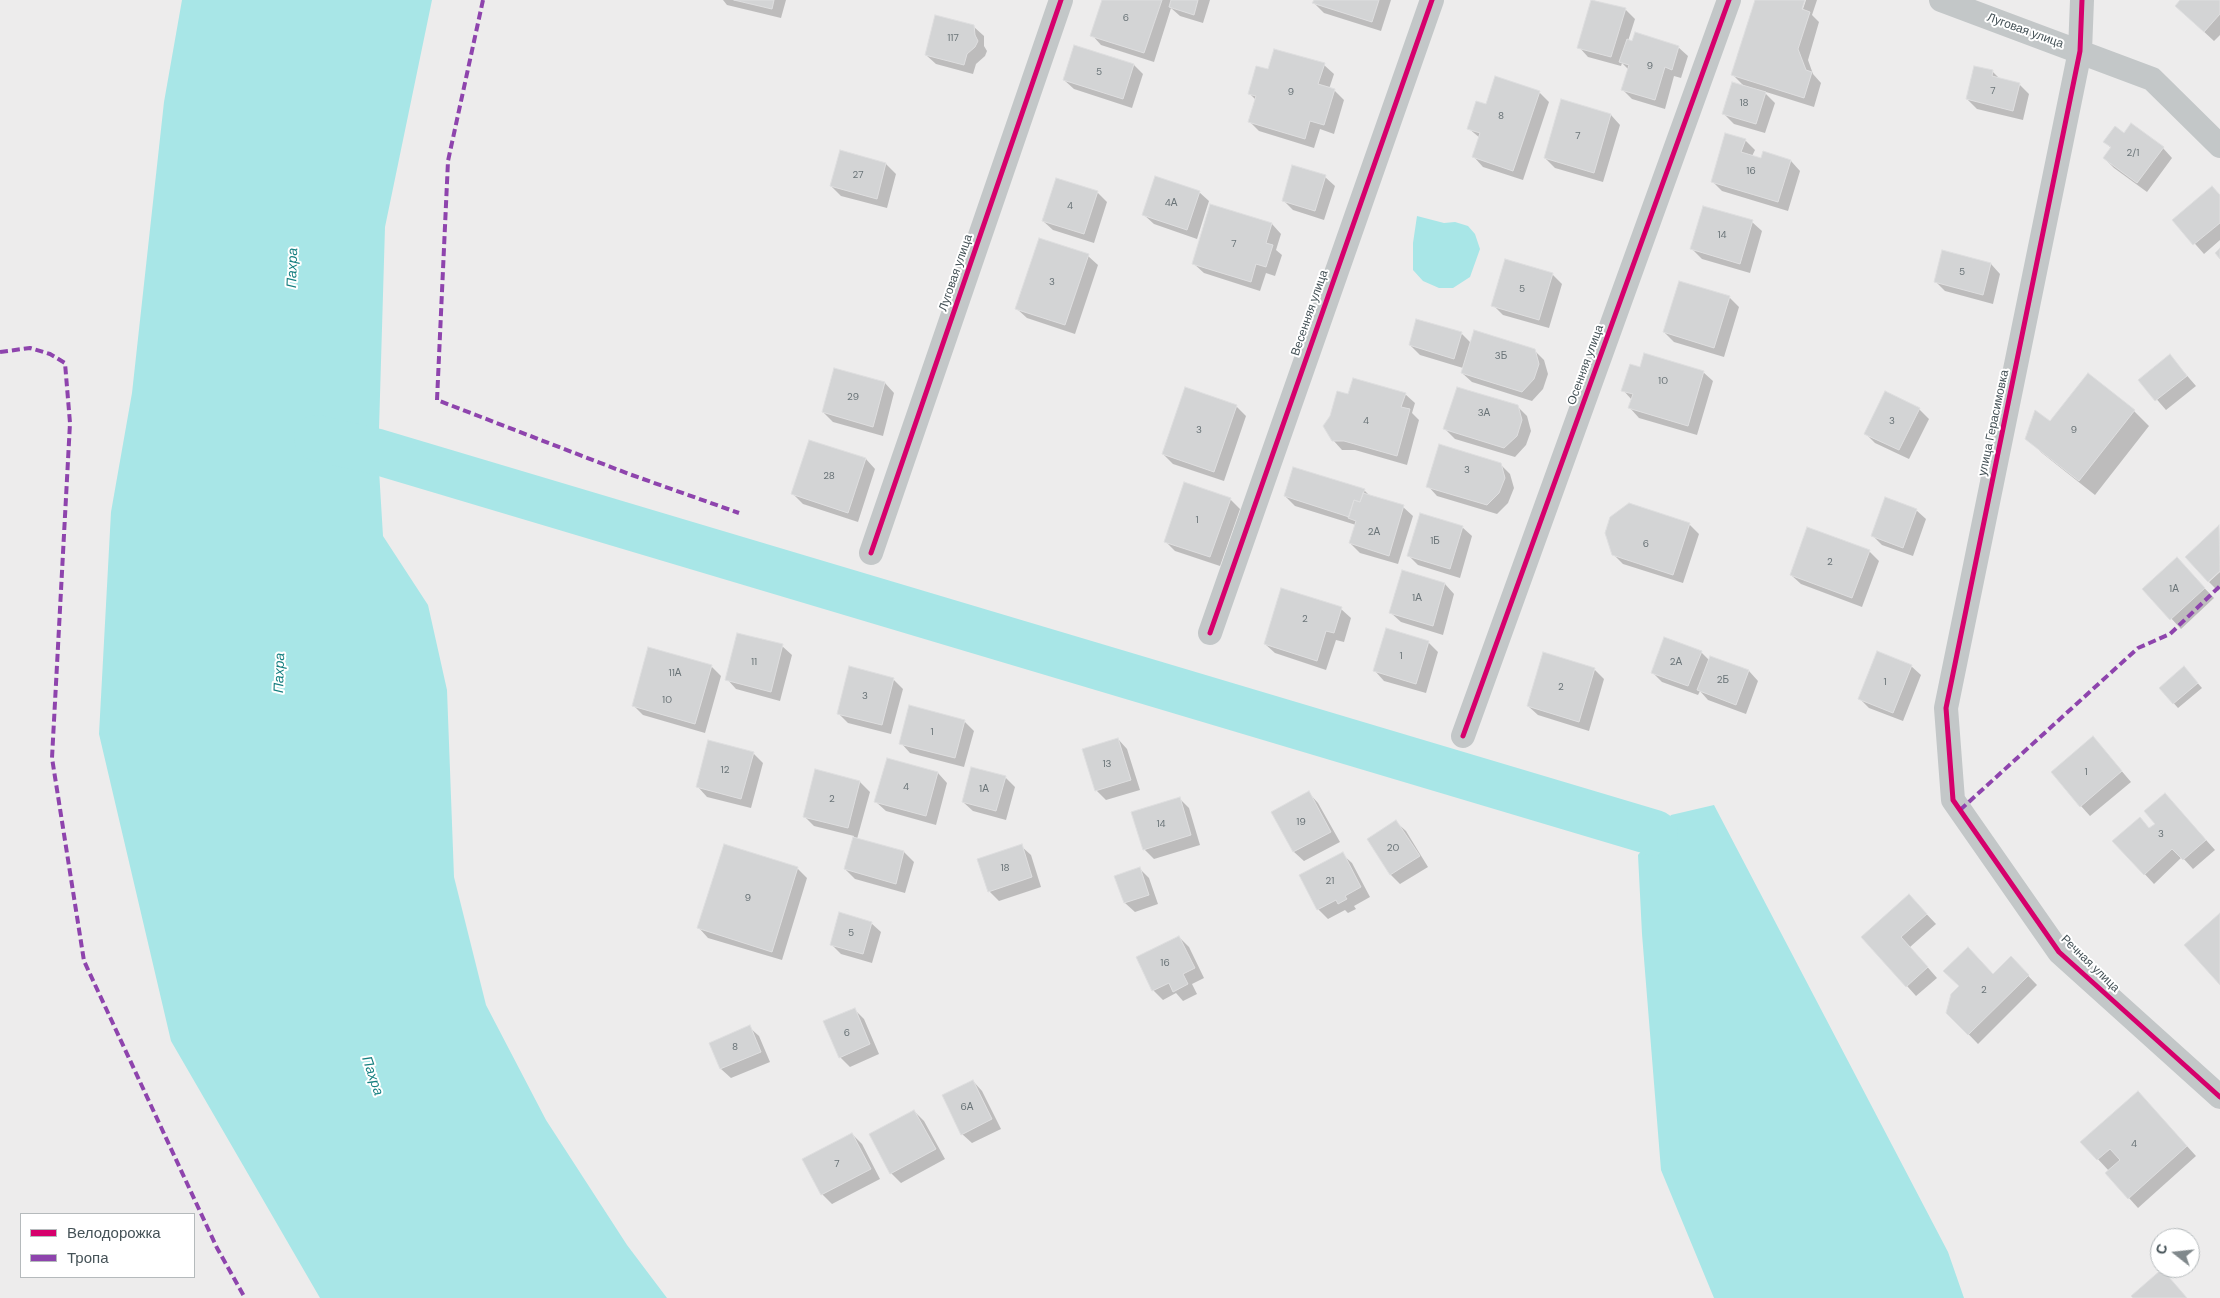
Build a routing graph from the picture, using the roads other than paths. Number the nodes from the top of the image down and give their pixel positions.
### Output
1 (1061, 0) edge
2 (1432, 0) edge
3 (1729, 0) edge
4 (1941, 0) edge
5 (2082, 0) edge
6 (2080, 51) junction
7 (2220, 146) edge
8 (871, 553) dead end
9 (1210, 632) dead end
10 (1463, 736) dead end
11 (1953, 800) joint
12 (2220, 1097) edge

1 - 8 street, Луговая улица
2 - 9 street, Весенняя улица
3 - 10 street, Осенняя улица
4 - 6 street, Луговая улица
5 - 6 street, улица Герасимовка
6 - 7 street, Луговая улица
6 - 11 street, улица Герасимовка
11 - 12 street, Речная улица

